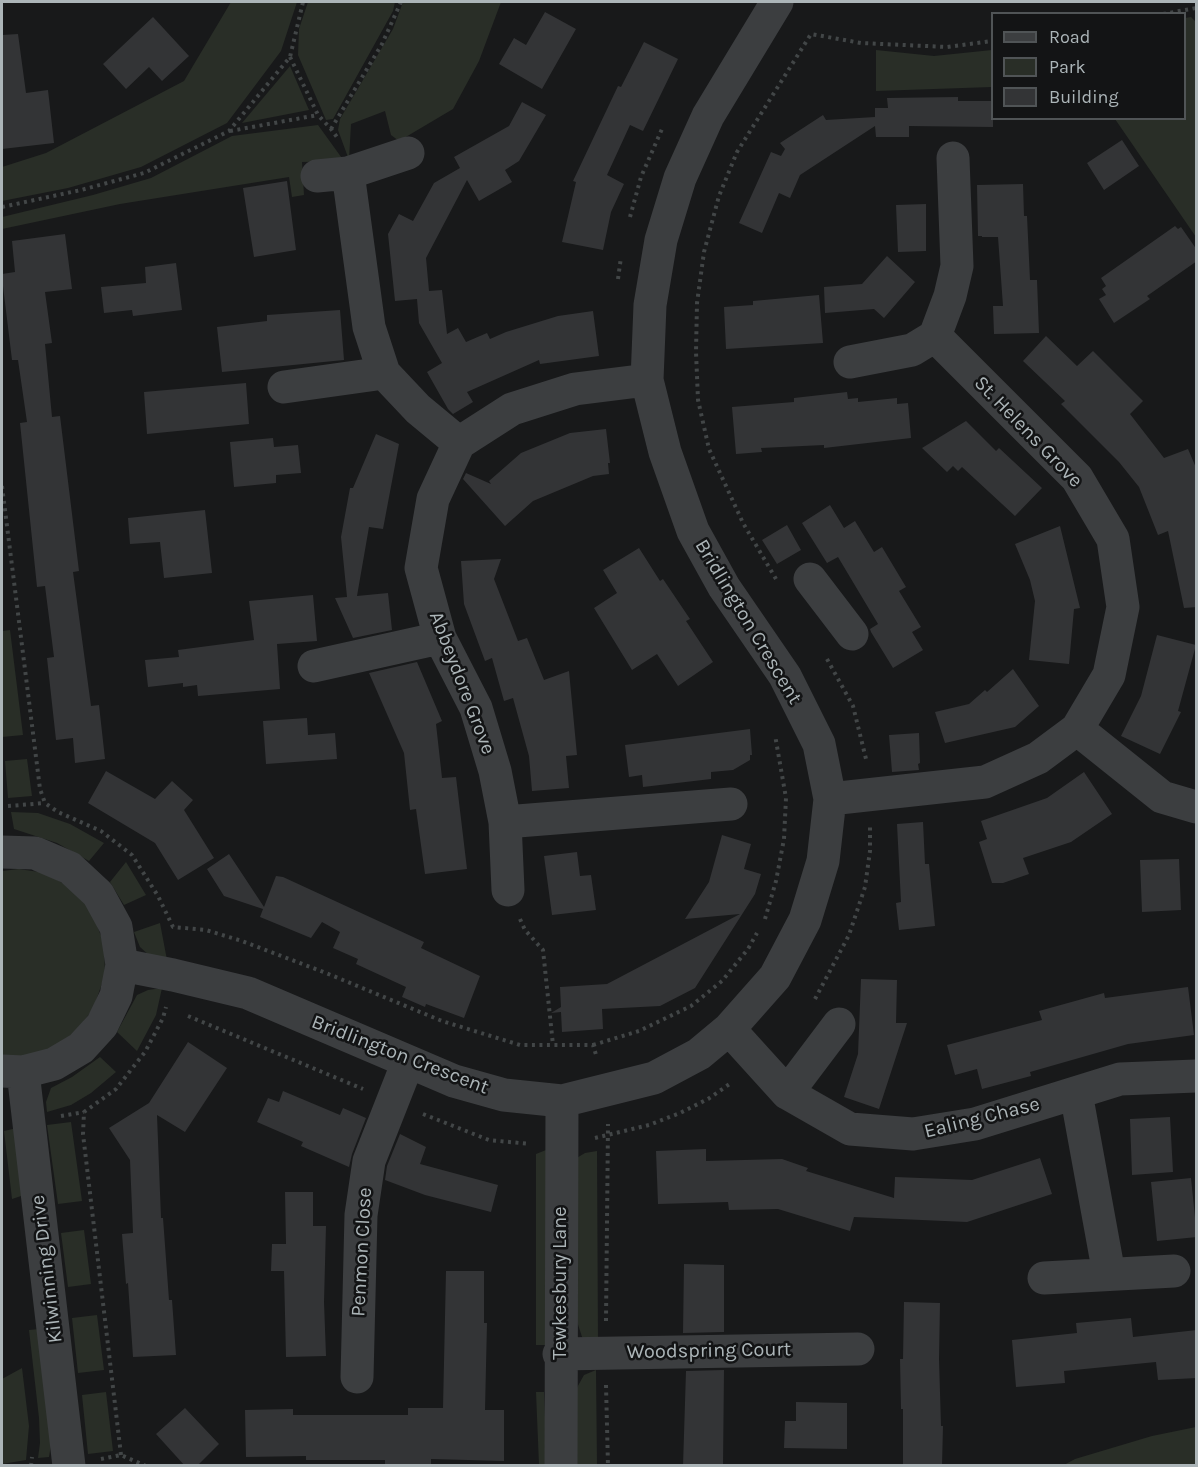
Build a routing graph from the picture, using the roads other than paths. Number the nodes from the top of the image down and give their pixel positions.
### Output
1 (777, 2) edge
2 (408, 153) dead end
3 (953, 158) dead end
4 (935, 336) junction
5 (850, 362) dead end
6 (384, 373) junction
7 (647, 380) junction
8 (284, 387) dead end
9 (459, 443) junction
10 (810, 579) dead end
11 (852, 634) dead end
12 (440, 638) junction
13 (314, 666) dead end
14 (1077, 729) junction
15 (830, 799) junction
16 (731, 804) dead end
17 (1197, 807) edge
18 (505, 822) junction
19 (2, 852) edge
20 (508, 890) road end
21 (122, 965) junction
22 (839, 1024) dead end
23 (729, 1029) junction
24 (408, 1062) junction
25 (12, 1071) edge
26 (1197, 1076) edge
27 (787, 1093) junction
28 (1076, 1093) junction
29 (562, 1101) junction
30 (1174, 1271) dead end
31 (1108, 1274) junction
32 (1044, 1278) dead end
33 (858, 1349) dead end
34 (560, 1354) junction
35 (357, 1377) dead end
36 (85, 1462) edge
37 (561, 1466) edge

1 - 7 street, Bridlington Crescent
2 - 6 street
3 - 4 street
4 - 5 street
4 - 14 street, St. Helens Grove
6 - 8 street
6 - 9 street
7 - 9 street
7 - 15 street, Bridlington Crescent
9 - 12 street, Abbeydore Grove
10 - 11 street
12 - 13 street
12 - 18 street, Abbeydore Grove
14 - 15 street, St. Helens Grove
14 - 17 street
15 - 23 street, Bridlington Crescent
16 - 18 street
18 - 20 street, Abbeydore Grove
19 - 21 street, Kilwinning Drive
21 - 24 street, Bridlington Crescent
21 - 25 street, Kilwinning Drive
22 - 27 street
23 - 27 street, Ealing Chase
23 - 29 street, Bridlington Crescent
24 - 29 street, Bridlington Crescent
24 - 35 street, Penmon Close
25 - 36 street, Kilwinning Drive
26 - 28 street, Ealing Chase
27 - 28 street, Ealing Chase
28 - 31 street
29 - 34 street, Tewkesbury Lane
30 - 31 street
31 - 32 street
33 - 34 street, Woodspring Court
34 - 37 street, Tewkesbury Lane

